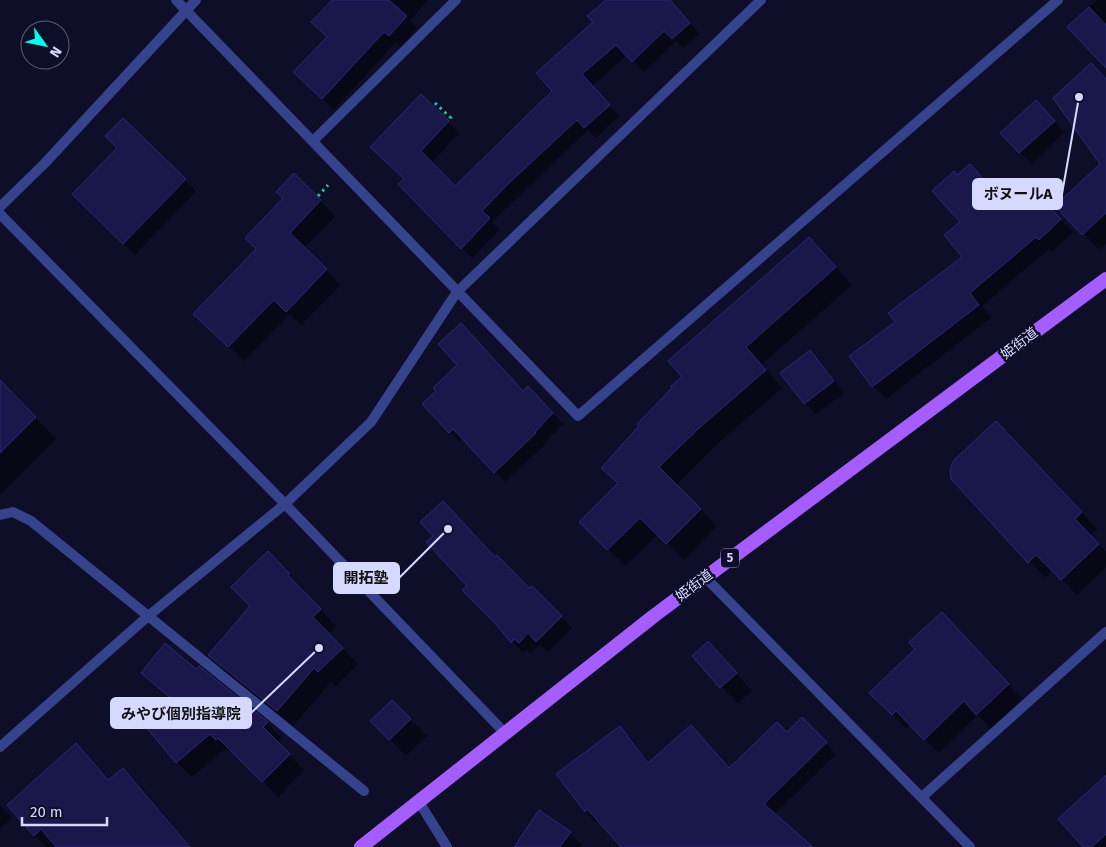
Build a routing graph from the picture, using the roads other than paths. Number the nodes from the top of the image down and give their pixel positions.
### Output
1 (176, 0) edge
2 (196, 0) edge
3 (456, 0) edge
4 (761, 0) edge
5 (1058, 0) edge
6 (186, 11) junction
7 (313, 141) junction
8 (0, 207) edge
9 (0, 214) edge
10 (1106, 279) edge
11 (457, 292) junction
12 (285, 504) junction
13 (0, 515) edge
14 (705, 577) junction
15 (147, 617) junction
16 (1106, 632) edge
17 (505, 733) junction
18 (0, 747) edge
19 (364, 791) dead end
20 (922, 797) junction
21 (419, 802) junction
22 (361, 847) edge
23 (447, 847) edge
24 (970, 847) edge

1 - 6 street
2 - 6 street
3 - 7 street
4 - 11 street
5 - 11 street
6 - 7 street
6 - 8 street
7 - 11 street
9 - 12 street
10 - 14 main road, 姫街道 / 5
11 - 12 street
12 - 15 street
12 - 17 street
13 - 15 street
14 - 17 main road, 姫街道 / 5
14 - 20 street
15 - 18 street
15 - 19 street
16 - 20 street
17 - 21 main road, 姫街道 / 5
20 - 24 street
21 - 22 main road, 姫街道 / 5
21 - 23 street

